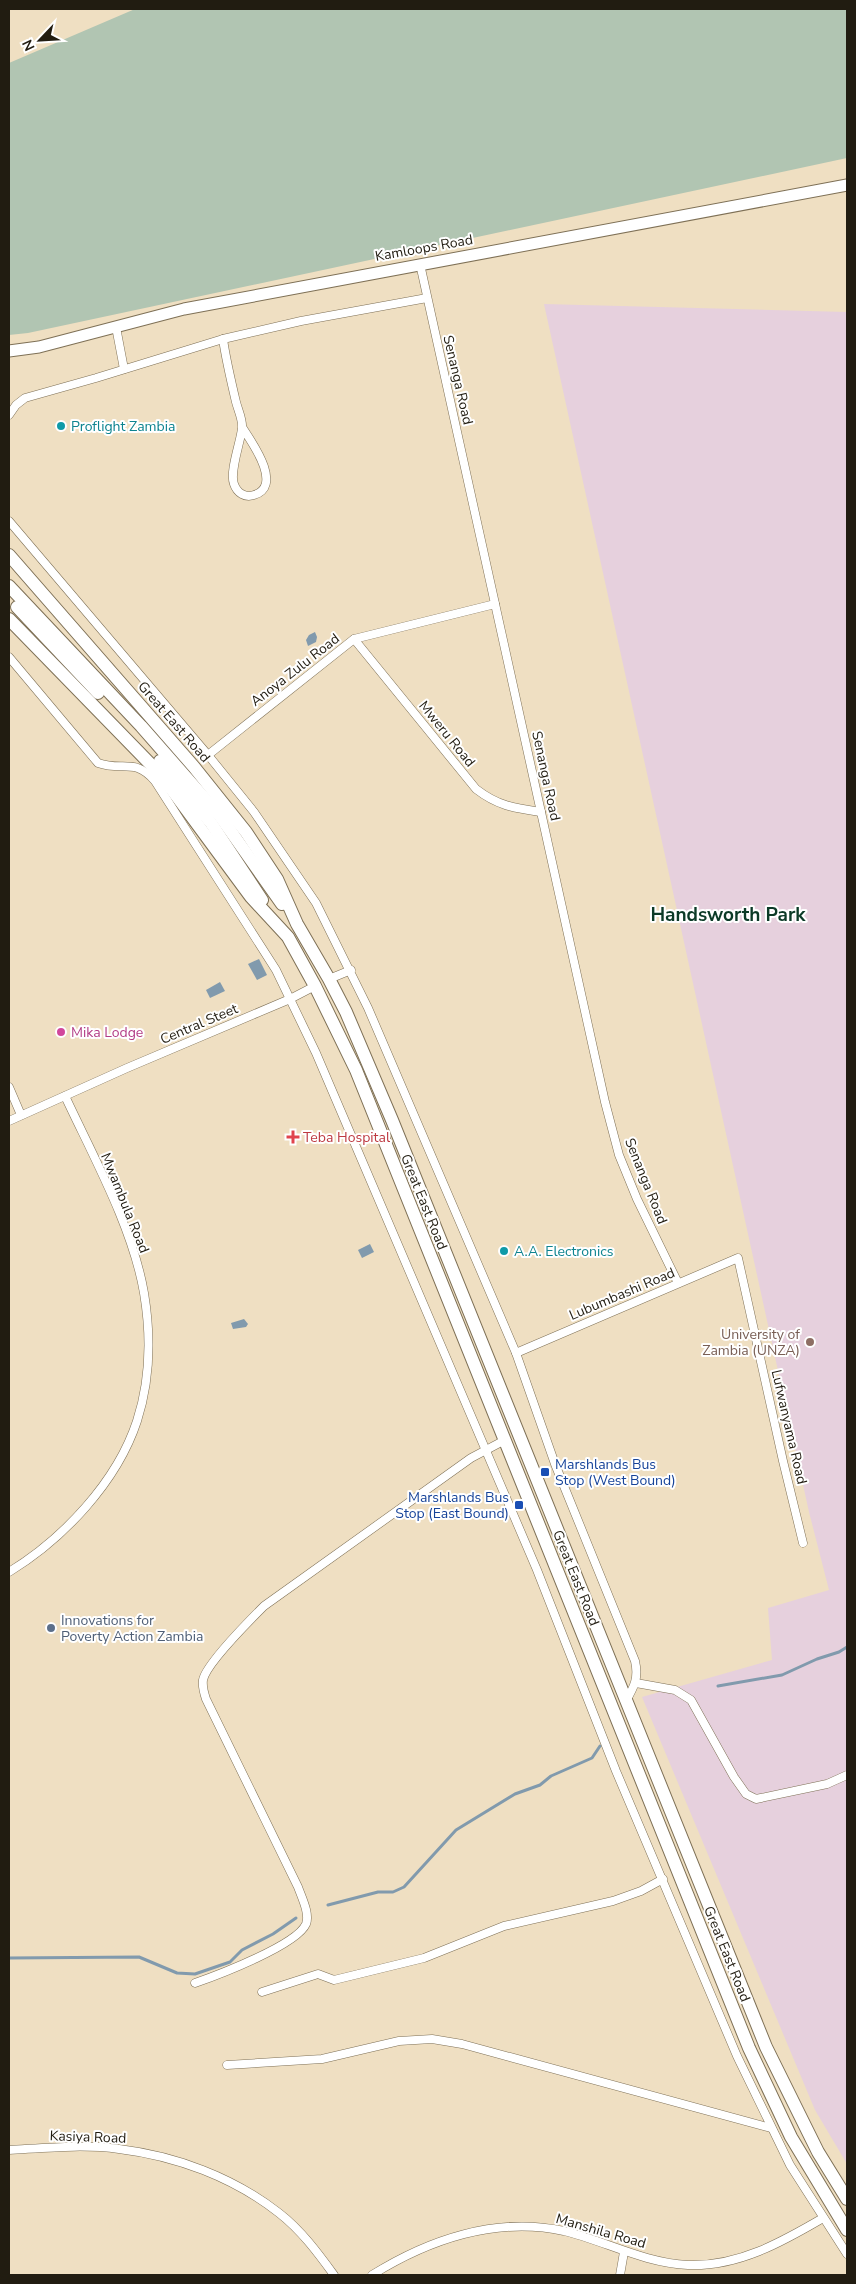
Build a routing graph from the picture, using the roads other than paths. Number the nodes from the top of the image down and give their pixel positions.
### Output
1 (847, 185) edge
2 (420, 264) junction
3 (427, 298) junction
4 (116, 327) junction
5 (223, 339) junction
6 (9, 351) edge
7 (124, 369) junction
8 (9, 415) edge
9 (242, 427) junction
10 (9, 521) edge
11 (9, 555) edge
12 (9, 586) edge
13 (9, 598) edge
14 (495, 604) junction
15 (9, 619) edge
16 (354, 639) junction
17 (9, 657) edge
18 (208, 755) junction
19 (541, 812) junction
20 (297, 924) junction
21 (284, 933) junction
22 (351, 970) junction
23 (329, 980) junction
24 (315, 986) junction
25 (290, 999) junction
26 (9, 1087) edge
27 (65, 1096) junction
28 (22, 1115) junction
29 (9, 1121) edge
30 (738, 1258) joint
31 (678, 1283) junction
32 (516, 1353) junction
33 (505, 1440) junction
34 (486, 1449) junction
35 (804, 1543) dead end
36 (9, 1572) edge
37 (636, 1683) junction
38 (626, 1703) junction
39 (847, 1775) edge
40 (663, 1879) junction
41 (195, 1983) dead end
42 (262, 1992) dead end
43 (227, 2064) dead end
44 (771, 2128) junction
45 (9, 2150) edge
46 (847, 2200) edge
47 (823, 2218) junction
48 (847, 2230) edge
49 (624, 2252) junction
50 (847, 2254) edge
51 (334, 2275) edge
52 (372, 2275) edge
53 (620, 2275) edge

1 - 2 main road, Kamloops Road
2 - 3 street, Senanga Road
2 - 4 main road, Kamloops Road
3 - 5 street
3 - 14 street, Senanga Road
4 - 6 main road, Kamloops Road
4 - 7 street
5 - 7 street
5 - 9 street
7 - 8 street
9 - 9 street
10 - 18 street
11 - 20 main road, Great East Road
12 - 20 main road, Great East Road
13 - 21 main road, Great East Road
14 - 16 street, Anoya Zulu Road
14 - 19 street, Senanga Road
15 - 21 main road, Great East Road
16 - 18 street, Anoya Zulu Road
16 - 19 street, Mweru Road
17 - 25 street
18 - 22 street
19 - 31 street, Senanga Road
20 - 23 main road, Great East Road
21 - 24 main road, Great East Road
22 - 23 street
22 - 32 street
23 - 38 main road, Great East Road
24 - 25 street, Central Steet
24 - 33 main road, Great East Road
25 - 27 street, Central Steet
25 - 34 street
26 - 28 street
27 - 28 street, Central Steet
27 - 36 street, Mwambula Road
28 - 29 street, Central Steet
30 - 31 street, Lubumbashi Road
30 - 35 street, Lufwanyama Road
31 - 32 street, Lubumbashi Road
32 - 37 street
33 - 34 street
33 - 48 main road, Great East Road
34 - 40 street
34 - 41 street
37 - 38 street
37 - 39 street
38 - 46 main road, Great East Road
40 - 42 street
40 - 44 street
43 - 44 street
44 - 47 street
45 - 51 street, Kasiya Road
47 - 49 street, Manshila Road
47 - 50 street
49 - 52 street, Manshila Road
49 - 53 street

